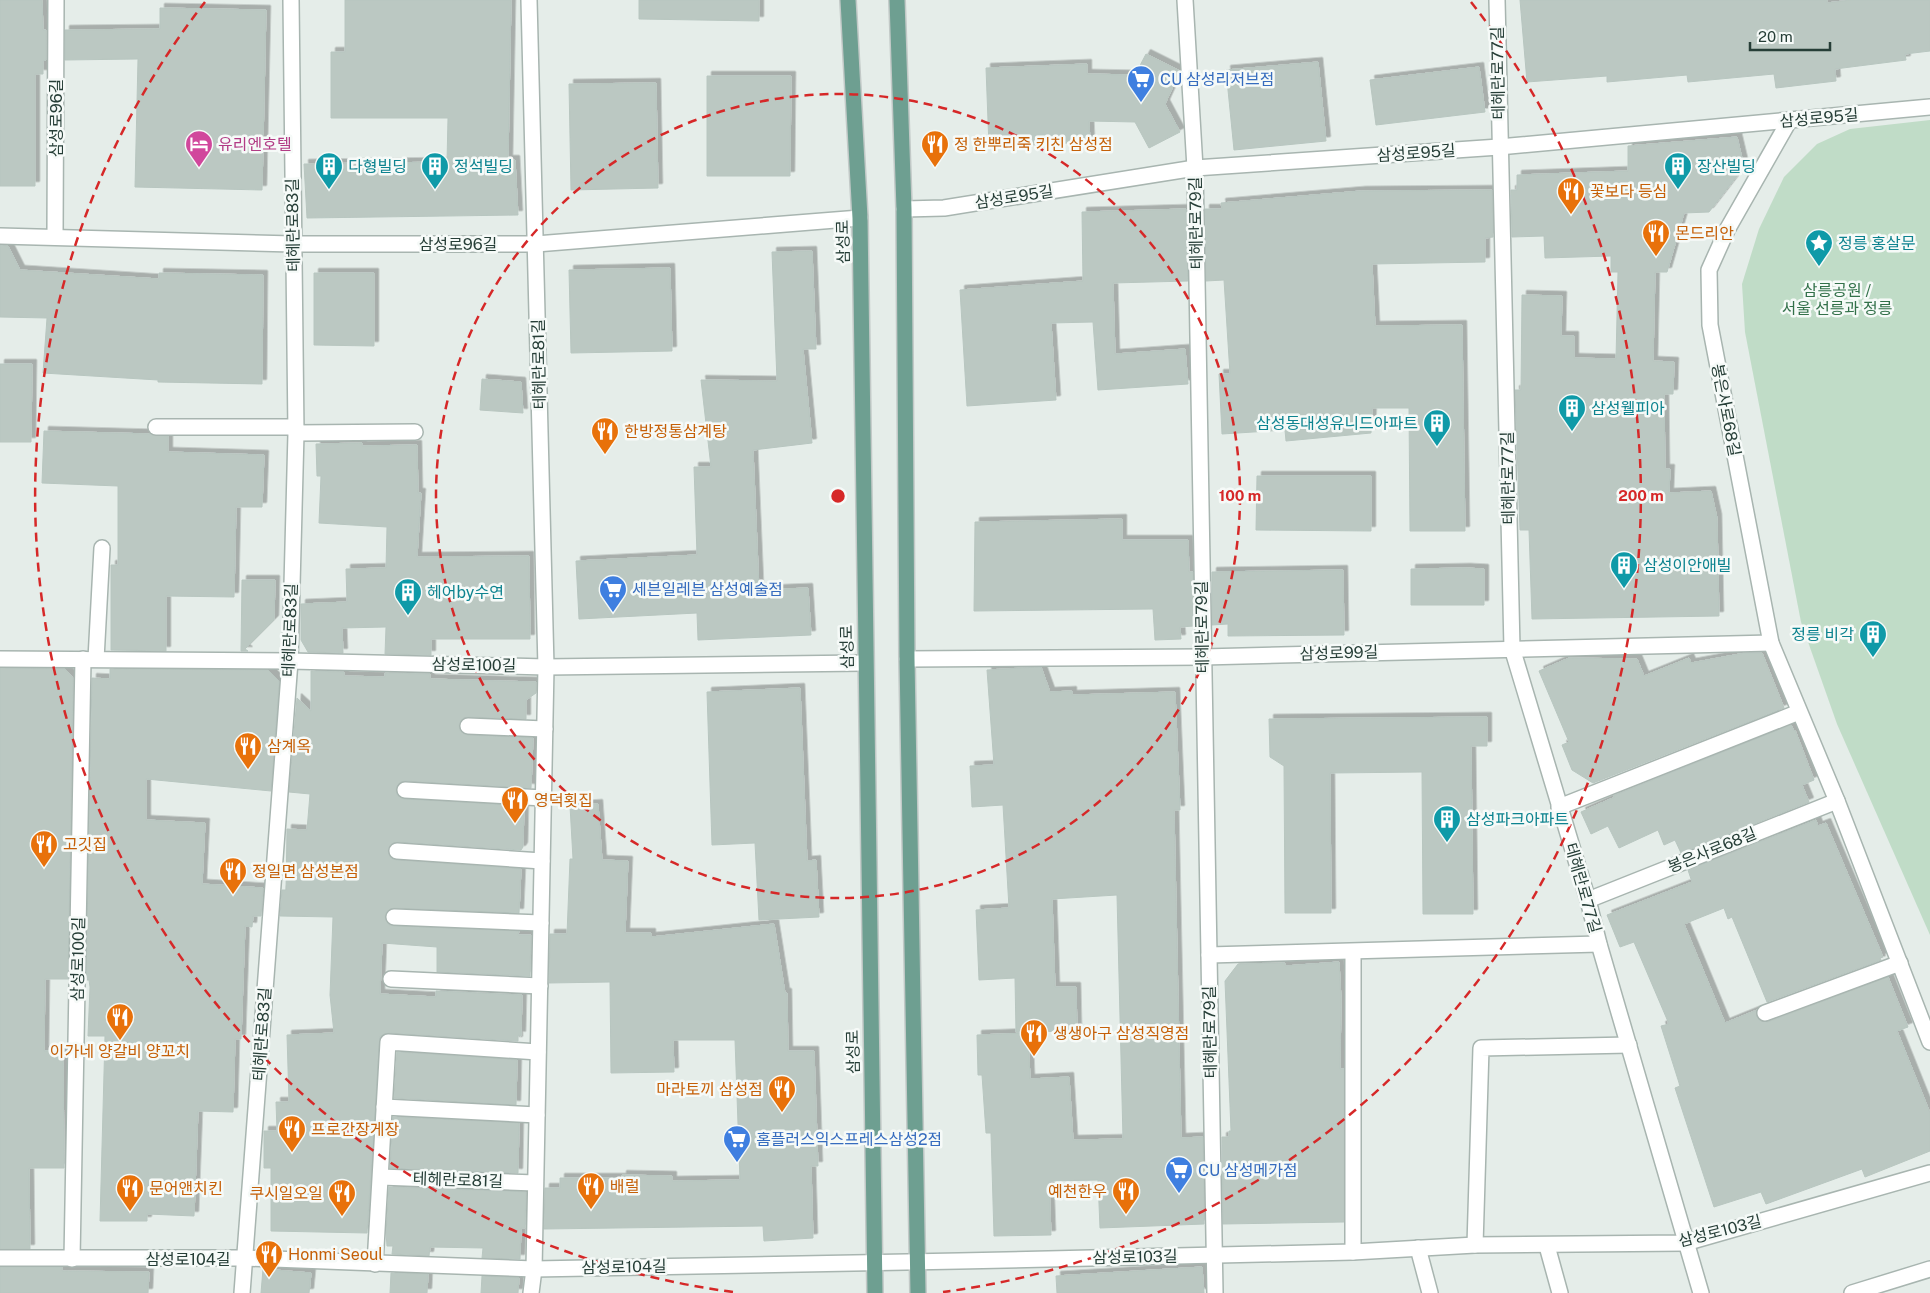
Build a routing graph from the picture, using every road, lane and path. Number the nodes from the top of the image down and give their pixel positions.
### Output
1 (56, 0) edge
2 (292, 0) edge
3 (529, 0) edge
4 (848, 0) edge
5 (897, 0) edge
6 (1185, 0) edge
7 (1497, 0) edge
8 (1930, 107) edge
9 (1789, 120) junction
10 (1499, 147) junction
11 (1196, 168) junction
12 (904, 209) junction
13 (860, 218) junction
14 (0, 236) edge
15 (55, 236) junction
16 (293, 244) junction
17 (536, 244) junction
18 (156, 426) dead end
19 (296, 430) junction
20 (415, 432) dead end
21 (102, 548) dead end
22 (1771, 643) junction
23 (1512, 648) junction
24 (1203, 657) junction
25 (0, 659) edge
26 (90, 659) junction
27 (907, 659) junction
28 (290, 661) junction
29 (864, 663) junction
30 (546, 667) junction
31 (1799, 712) junction
32 (468, 726) dead end
33 (545, 729) junction
34 (405, 790) dead end
35 (544, 798) junction
36 (1837, 801) junction
37 (1559, 808) junction
38 (397, 851) dead end
39 (542, 861) junction
40 (1588, 900) junction
41 (394, 917) dead end
42 (541, 923) junction
43 (1599, 944) junction
44 (1353, 952) junction
45 (1209, 955) junction
46 (1900, 963) junction
47 (391, 979) dead end
48 (540, 986) junction
49 (1765, 1013) dead end
50 (1930, 1042) edge
51 (1629, 1044) junction
52 (538, 1052) junction
53 (384, 1107) junction
54 (537, 1115) junction
55 (1930, 1174) edge
56 (381, 1177) junction
57 (536, 1183) junction
58 (1685, 1243) junction
59 (1475, 1245) junction
60 (1547, 1246) junction
61 (1418, 1248) junction
62 (1353, 1252) junction
63 (1213, 1255) junction
64 (0, 1258) edge
65 (244, 1258) junction
66 (72, 1259) junction
67 (874, 1262) junction
68 (917, 1262) junction
69 (375, 1264) junction
70 (534, 1268) junction
71 (1930, 1269) edge
72 (242, 1293) edge
73 (531, 1293) edge
74 (875, 1293) edge
75 (918, 1293) edge
76 (1214, 1293) edge
77 (1430, 1293) edge
78 (1560, 1293) edge
79 (1701, 1293) edge
80 (1852, 1293) edge

1 - 15 street, 삼성로96길
2 - 16 street, 테헤란로83길
3 - 17 street, 테헤란로81길
4 - 13 main road, 삼성로
5 - 12 main road
6 - 11 street, 테헤란로79길
7 - 10 street, 테헤란로77길
8 - 9 street, 삼성로95길
9 - 10 street, 삼성로95길
9 - 22 street, 봉은사로68길
10 - 11 street, 삼성로95길
10 - 23 street, 테헤란로77길
11 - 12 street, 삼성로95길
11 - 24 street, 테헤란로79길
12 - 27 main road
13 - 17 street, 삼성로96길
13 - 29 main road, 삼성로
14 - 15 street, 삼성로96길
15 - 16 street, 삼성로96길
16 - 17 street, 삼성로96길
16 - 19 street, 테헤란로83길
17 - 30 street, 테헤란로81길
18 - 19 street
19 - 20 street
19 - 28 street, 테헤란로83길
21 - 26 street
22 - 23 street, 삼성로99길
22 - 31 street, 봉은사로68길
23 - 24 street, 삼성로99길
23 - 37 street, 테헤란로77길
24 - 27 street, 삼성로99길
24 - 45 street, 테헤란로79길
25 - 26 street, 삼성로100길
26 - 28 street, 삼성로100길
26 - 66 street, 삼성로100길
27 - 68 main road
28 - 30 street, 삼성로100길
28 - 65 street, 테헤란로83길
29 - 30 street, 삼성로100길
29 - 67 main road, 삼성로
30 - 33 street, 테헤란로81길
31 - 36 street, 봉은사로68길
31 - 37 street
32 - 33 street
33 - 35 street, 테헤란로81길
34 - 35 street
35 - 39 street, 테헤란로81길
36 - 40 street, 봉은사로68길
36 - 46 street, 봉은사로68길
37 - 40 street, 테헤란로77길
38 - 39 street
39 - 42 street, 테헤란로81길
40 - 43 street, 테헤란로77길
41 - 42 street
42 - 48 street, 테헤란로81길
43 - 44 street, 테헤란로77길
43 - 51 street, 테헤란로77길
44 - 45 street, 테헤란로77길
44 - 62 street
45 - 63 street, 테헤란로79길
46 - 49 street
46 - 50 street, 봉은사로68길
47 - 48 street
48 - 52 street, 테헤란로81길
51 - 58 street, 테헤란로77길
51 - 59 street
52 - 53 street
52 - 54 street, 테헤란로81길
53 - 54 street
53 - 56 street
54 - 57 street, 테헤란로81길
55 - 58 street, 삼성로103길
56 - 57 street, 테헤란로81길
56 - 69 street
57 - 70 street, 테헤란로81길
58 - 60 street, 삼성로103길
58 - 79 street, 테헤란로77길
59 - 60 street, 삼성로103길
59 - 61 street, 삼성로103길
60 - 78 street
61 - 62 street, 삼성로103길
61 - 77 street
62 - 63 street, 삼성로103길
63 - 68 street, 삼성로103길
63 - 76 street, 테헤란로79길
64 - 66 street, 삼성로104길
65 - 66 street, 삼성로104길
65 - 69 street, 삼성로104길
65 - 72 street, 테헤란로83길
67 - 68 street, 삼성로103길
67 - 70 street, 삼성로104길
67 - 74 main road, 삼성로
68 - 75 main road
69 - 70 street, 삼성로104길
70 - 73 street, 테헤란로81길
71 - 80 street

